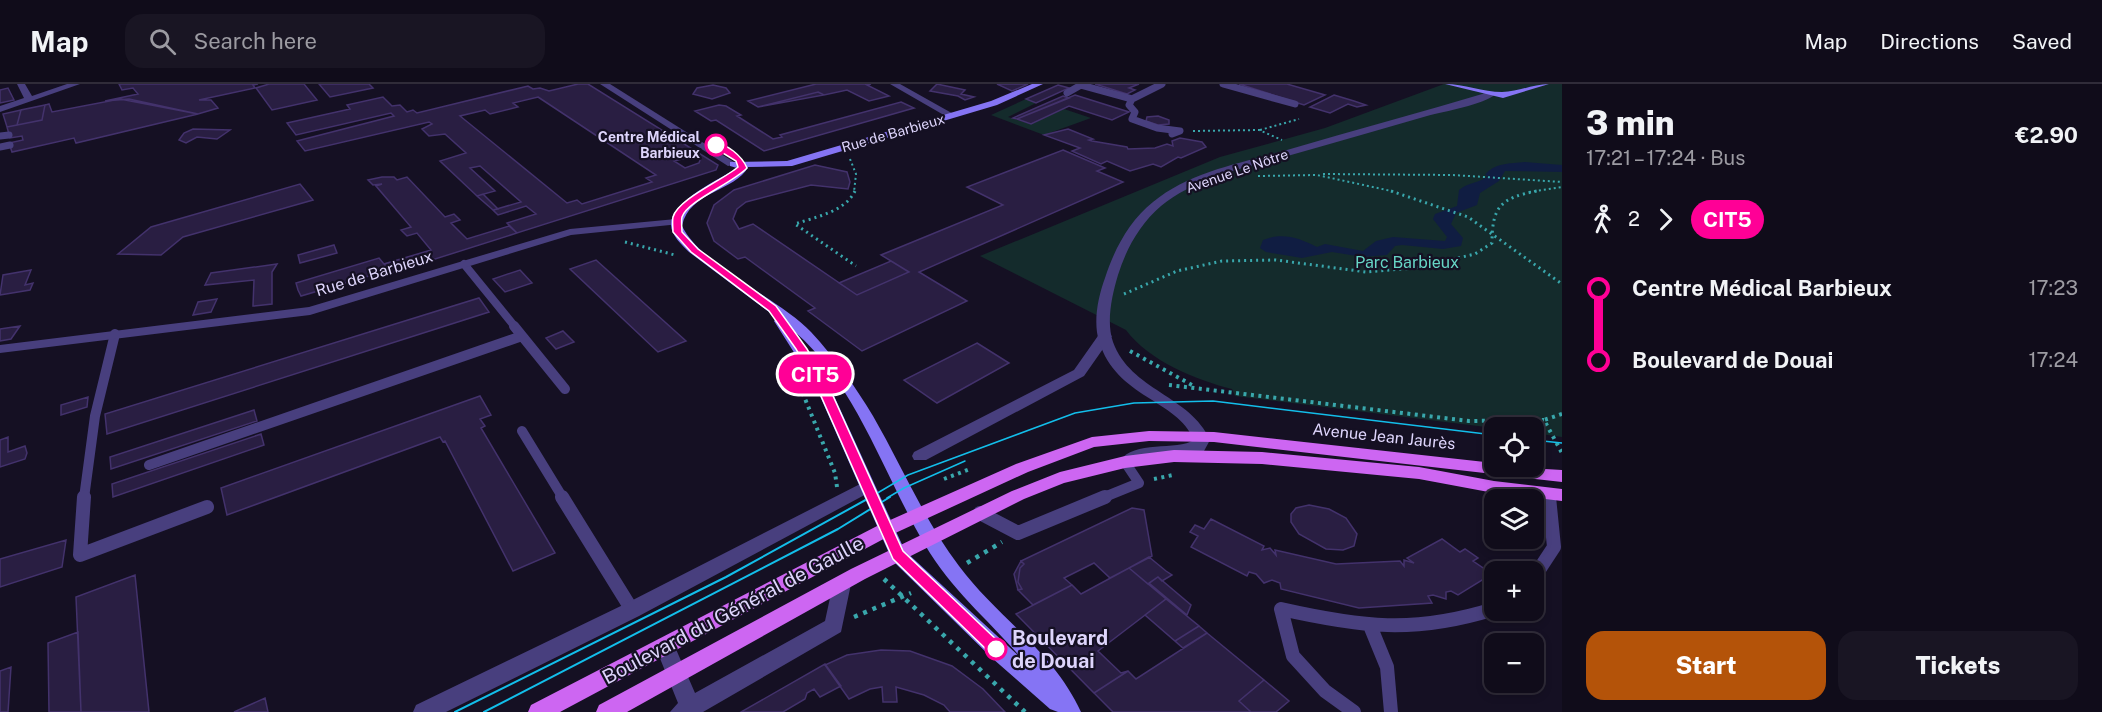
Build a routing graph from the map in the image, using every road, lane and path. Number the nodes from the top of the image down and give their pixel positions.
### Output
1 (21, 84) edge
2 (76, 84) edge
3 (604, 84) edge
4 (616, 84) edge
5 (894, 84) edge
6 (1039, 84) edge
7 (1162, 84) edge
8 (1223, 84) edge
9 (1449, 84) edge
10 (1545, 84) edge
11 (1083, 85) edge
12 (1066, 93) dead end
13 (1492, 94) junction
14 (1132, 99) junction
15 (30, 100) junction
16 (1295, 104) joint
17 (0, 109) edge
18 (952, 116) junction
19 (1259, 130) junction
20 (1176, 133) joint
21 (9, 135) dead end
22 (0, 136) edge
23 (10, 145) dead end
24 (0, 147) edge
25 (1302, 148) junction
26 (838, 149) junction
27 (737, 167) junction
28 (1317, 175) junction
29 (1258, 176) dead end
30 (1562, 182) edge
31 (1562, 187) edge
32 (676, 222) junction
33 (1492, 233) junction
34 (675, 246) dead end
35 (680, 256) dead end
36 (464, 264) junction
37 (856, 266) dead end
38 (1562, 284) edge
39 (1106, 302) junction
40 (772, 308) junction
41 (115, 334) junction
42 (522, 336) junction
43 (1105, 336) junction
44 (0, 349) edge
45 (793, 370) dead end
46 (1130, 380) junction
47 (1195, 387) junction
48 (565, 389) dead end
49 (1562, 414) edge
50 (1544, 420) joint
51 (1484, 421) edge
52 (522, 431) dead end
53 (1202, 436) junction
54 (1562, 453) edge
55 (920, 456) dead end
56 (1206, 456) joint
57 (1125, 462) junction
58 (149, 465) dead end
59 (970, 469) dead end
60 (1562, 476) edge
61 (944, 479) dead end
62 (866, 487) junction
63 (1556, 494) edge
64 (207, 507) dead end
65 (828, 508) junction
66 (980, 513) junction
67 (919, 514) junction
68 (885, 530) junction
69 (932, 538) junction
70 (898, 555) junction
71 (1544, 562) edge
72 (842, 584) junction
73 (632, 610) junction
74 (1484, 613) edge
75 (834, 626) junction
76 (1371, 628) junction
77 (665, 646) junction
78 (676, 674) junction
79 (688, 710) edge
80 (424, 712) edge
81 (539, 712) edge
82 (607, 712) edge
83 (1025, 712) edge
84 (1069, 712) edge
85 (1354, 712) edge
86 (1391, 712) edge

1 - 15 street
2 - 15 street
3 - 27 street
4 - 27 street
5 - 18 street
6 - 18 main road, Rue de Barbieux
7 - 14 lane
8 - 16 lane
9 - 13 main road
10 - 13 main road, Avenue Le Nôtre
11 - 12 lane
11 - 14 lane
13 - 25 street, Avenue Le Nôtre
14 - 20 lane
15 - 17 street
16 - 19 path
18 - 26 main road, Rue de Barbieux
19 - 20 path
19 - 25 path
21 - 22 lane
23 - 24 lane
25 - 39 street, Avenue Le Nôtre
26 - 27 main road, Rue de Barbieux
26 - 37 path
27 - 32 main road
28 - 29 path
28 - 30 path
28 - 33 path
31 - 33 path
32 - 36 street, Rue de Barbieux
32 - 40 main road
33 - 38 path
33 - 39 path
34 - 35 path
36 - 41 street, Rue de Barbieux
36 - 42 lane
39 - 43 street, Avenue Le Nôtre
40 - 62 main road
40 - 67 main road
41 - 44 street, Rue de Barbieux
41 - 64 lane
42 - 48 lane
42 - 58 lane
43 - 46 street, Avenue Le Nôtre
43 - 47 path
43 - 55 street
45 - 65 path
46 - 47 path
46 - 53 street, Avenue Le Nôtre
47 - 51 path
49 - 50 path
50 - 54 path
52 - 73 lane
53 - 57 street
53 - 60 main road, Avenue Jean Jaurès
53 - 67 main road, Boulevard du Général de Gaulle
56 - 57 main road, Boulevard du Général de Gaulle
56 - 63 main road, Avenue Jean Jaurès
57 - 66 main road, Boulevard du Général de Gaulle
57 - 66 lane
59 - 61 path
62 - 65 street
62 - 68 main road
63 - 71 lane
65 - 73 street
66 - 69 main road, Boulevard du Général de Gaulle
67 - 68 main road, Boulevard du Général de Gaulle
67 - 69 main road
68 - 70 main road
68 - 77 main road, Boulevard du Général de Gaulle
69 - 70 main road, Boulevard du Général de Gaulle
69 - 84 main road
70 - 72 main road, Boulevard du Général de Gaulle
70 - 84 main road
72 - 75 street, Boulevard du Général de Gaulle
72 - 78 main road, Boulevard du Général de Gaulle
73 - 80 street
74 - 76 lane
75 - 79 street
75 - 83 path
76 - 85 lane
76 - 86 lane
77 - 78 street
77 - 81 main road, Boulevard du Général de Gaulle
78 - 79 street
78 - 82 main road, Boulevard du Général de Gaulle

